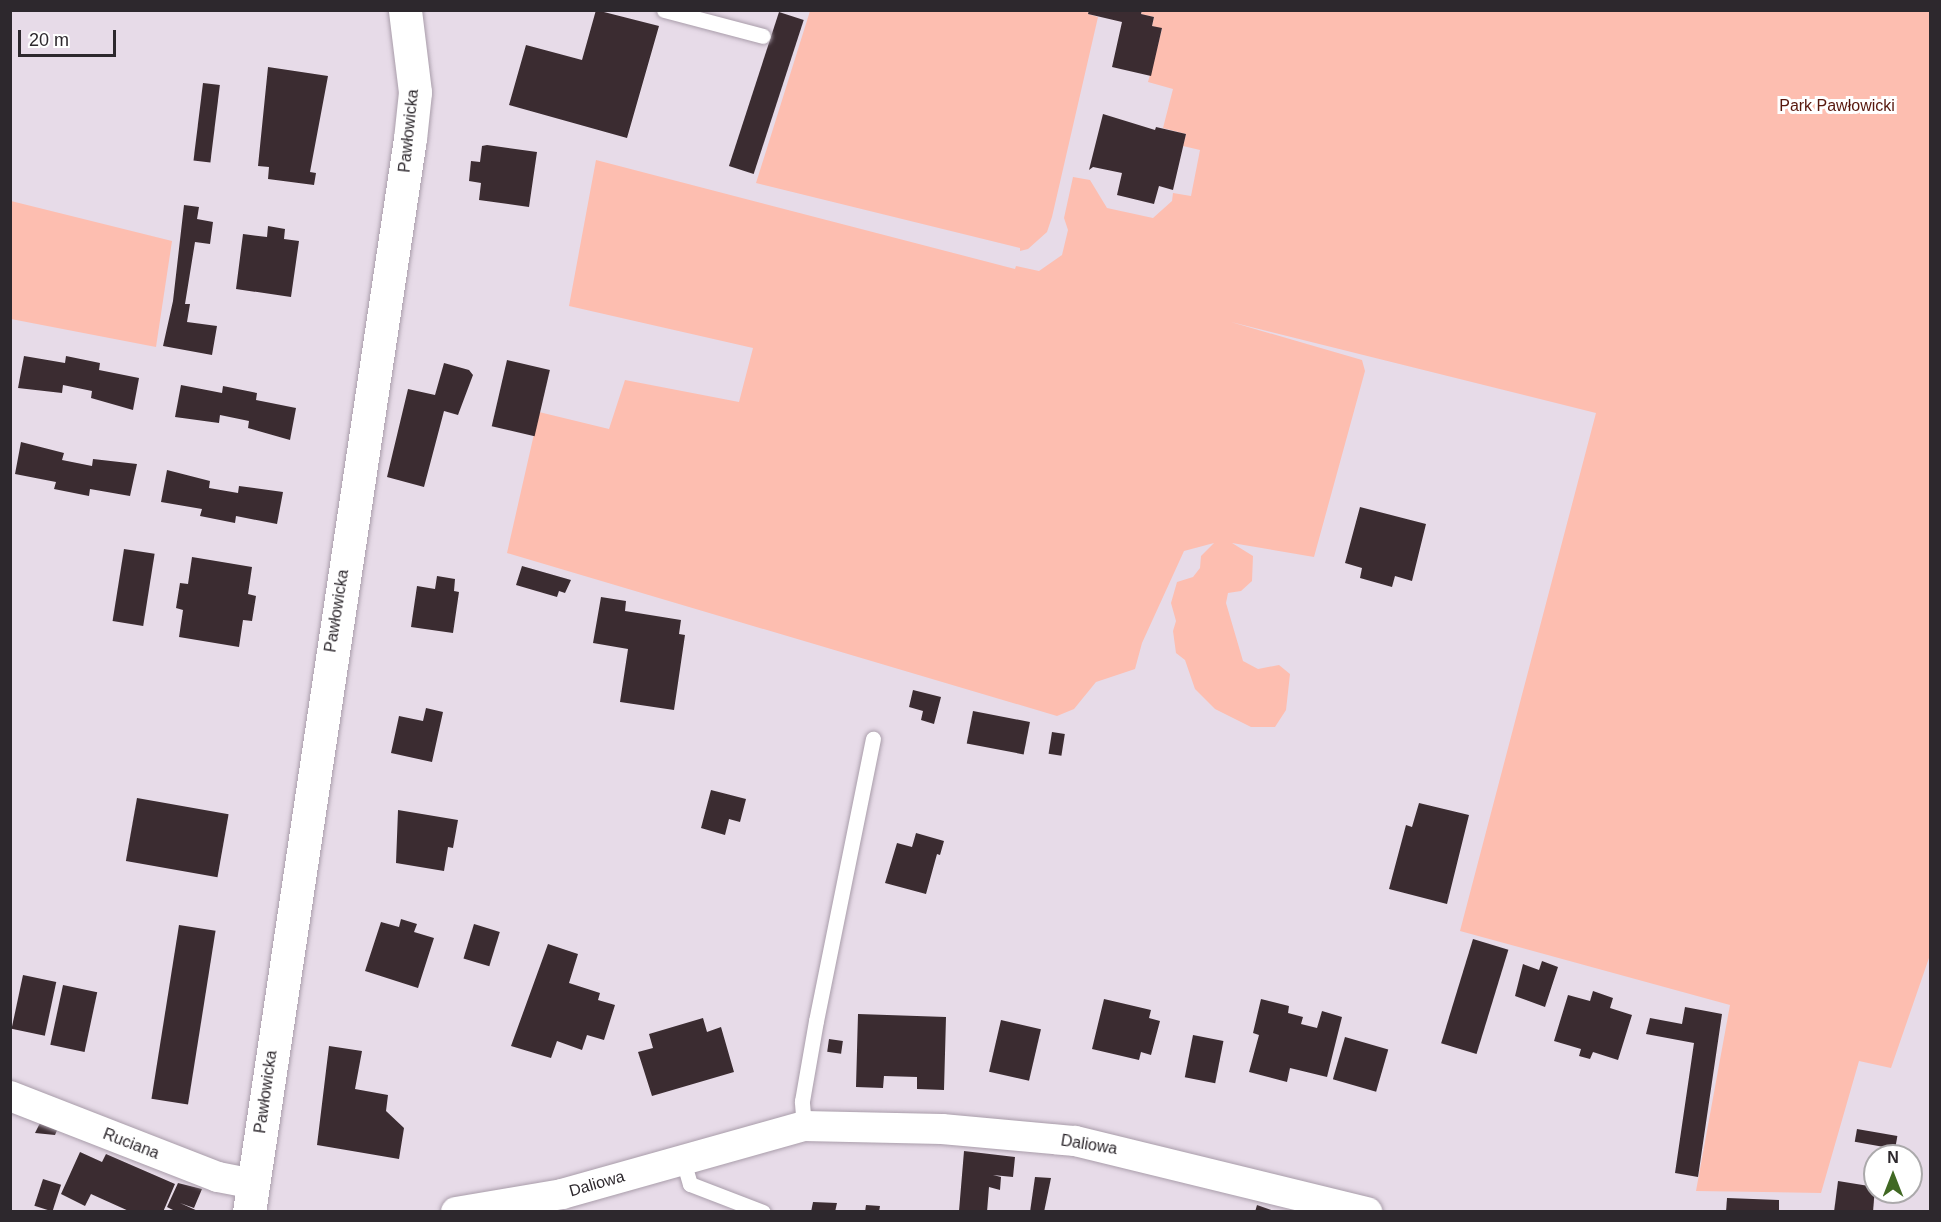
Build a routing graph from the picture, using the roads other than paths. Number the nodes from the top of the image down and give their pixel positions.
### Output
1 (405, 10) edge
2 (664, 10) edge
3 (763, 36) dead end
4 (873, 739) dead end
5 (10, 1096) edge
6 (804, 1126) junction
7 (683, 1160) junction
8 (251, 1198) edge
9 (557, 1203) edge
10 (456, 1212) edge
11 (763, 1212) edge
12 (1367, 1212) edge

1 - 8 street, Pawłowicka
2 - 3 lane
4 - 6 lane
5 - 8 street, Ruciana
6 - 7 street, Daliowa
6 - 12 street, Daliowa
7 - 9 street, Daliowa
7 - 11 lane
9 - 10 street, Daliowa

